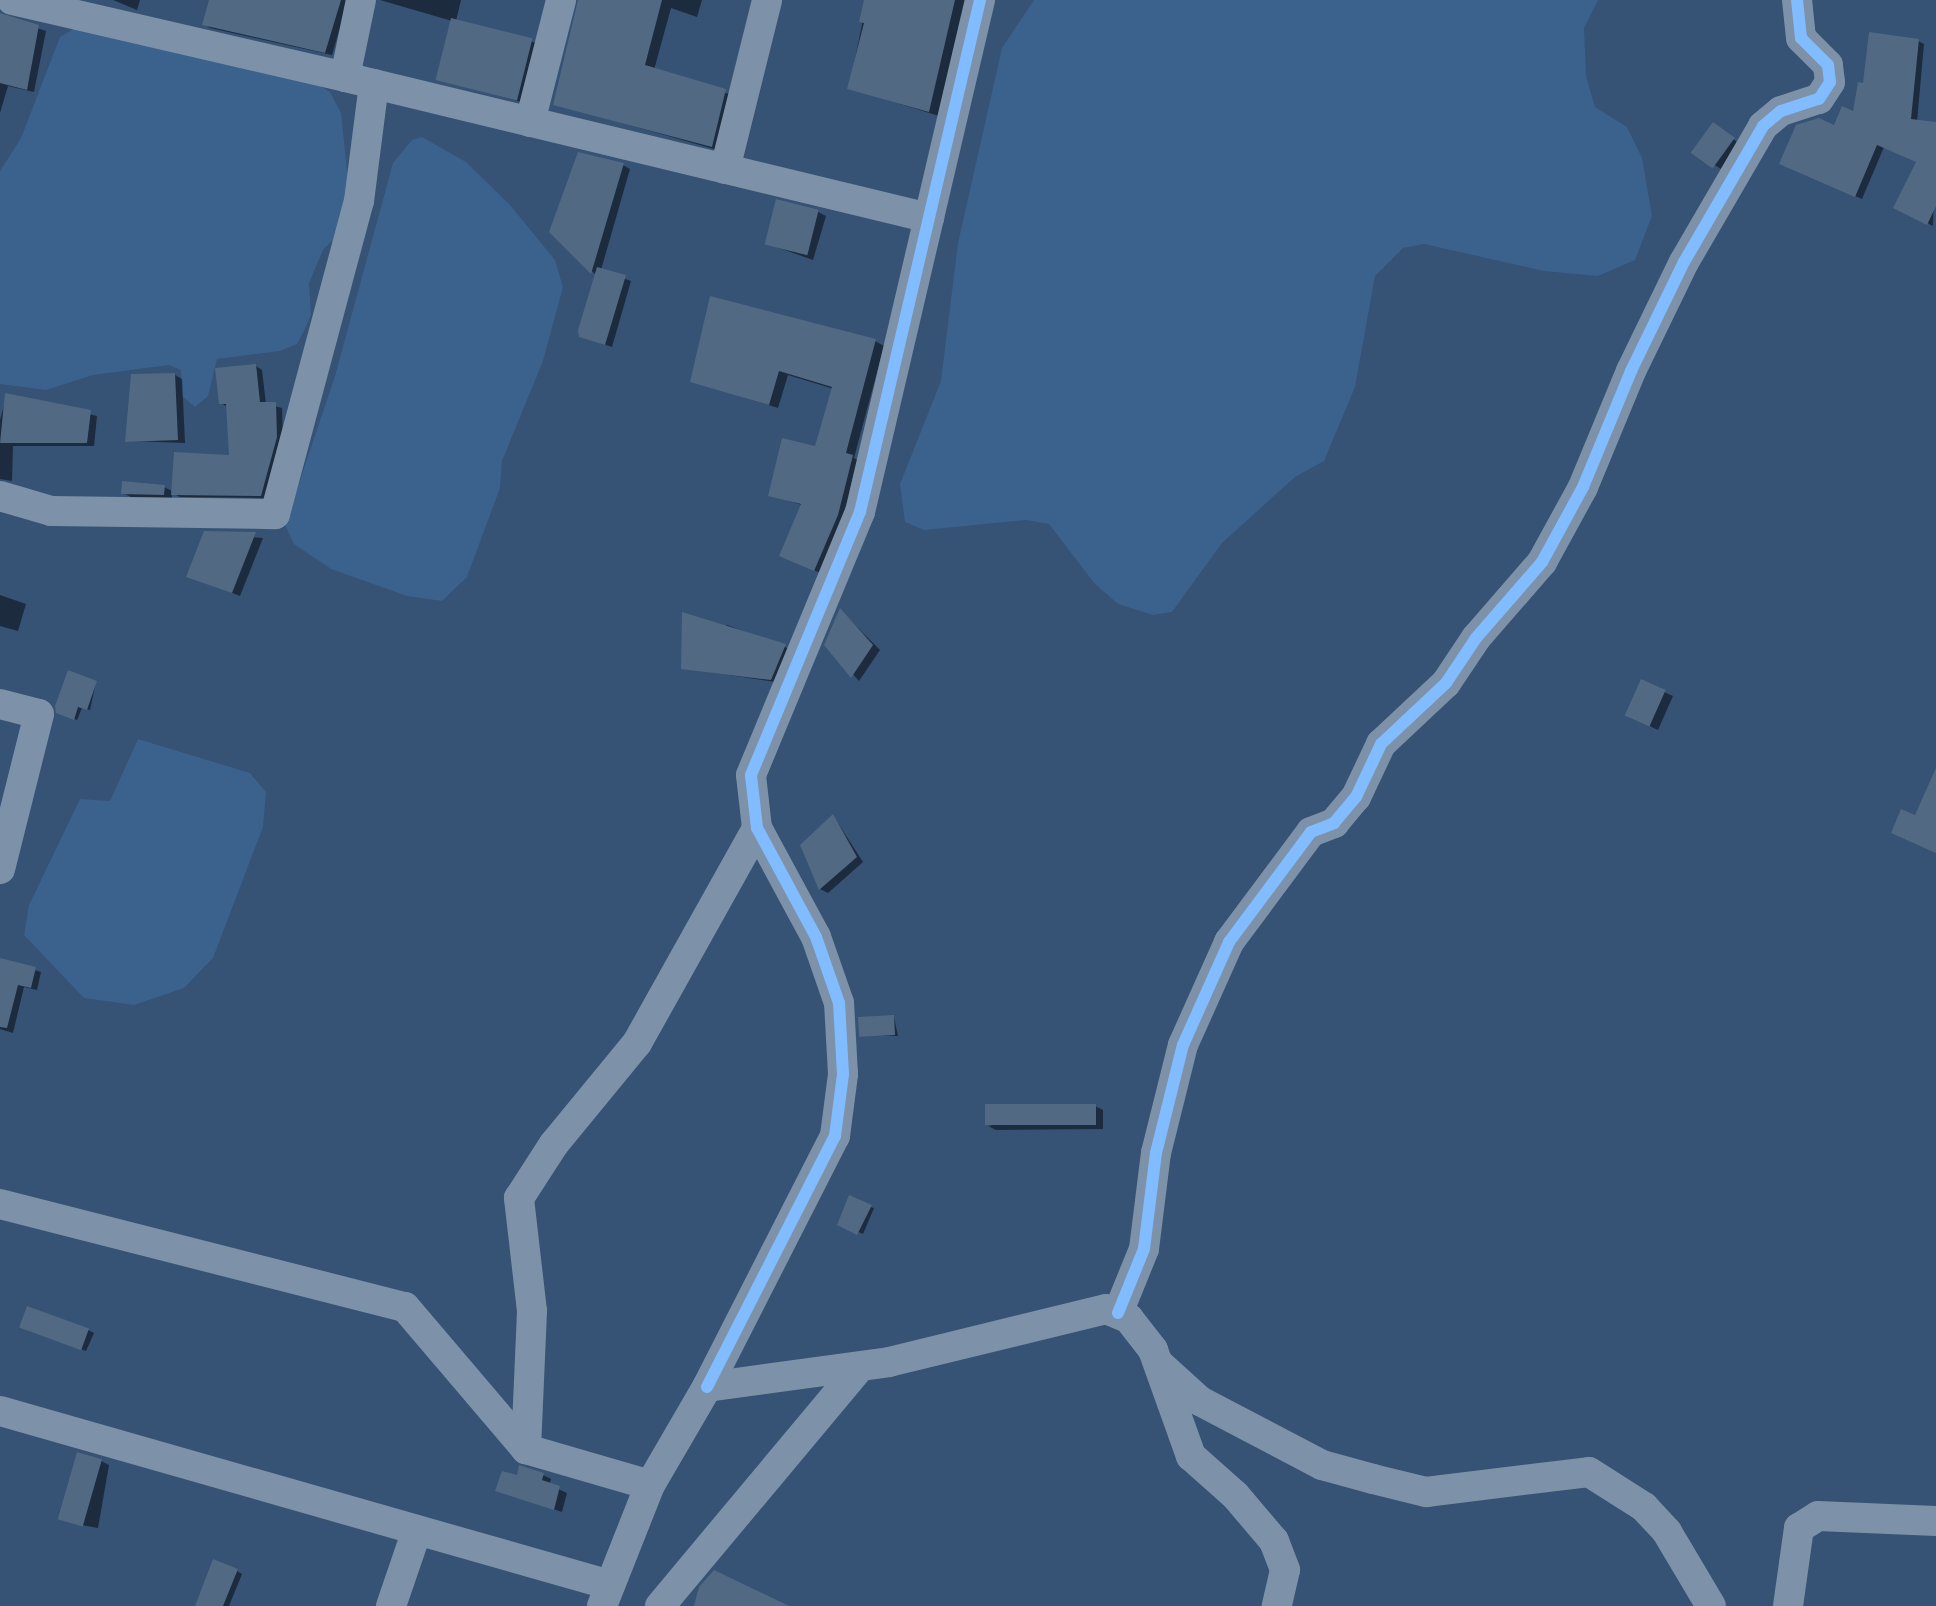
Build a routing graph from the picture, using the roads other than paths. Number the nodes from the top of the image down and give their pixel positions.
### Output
1 (12, 0) edge
2 (361, 0) edge
3 (561, 0) edge
4 (767, 0) edge
5 (980, 0) edge
6 (1797, 0) edge
7 (360, 81) junction
8 (530, 122) junction
9 (725, 169) junction
10 (929, 218) junction
11 (0, 496) edge
12 (0, 704) edge
13 (757, 828) junction
14 (0, 869) edge
15 (0, 1204) edge
16 (1118, 1313) junction
17 (1157, 1363) junction
18 (859, 1368) junction
19 (707, 1387) junction
20 (0, 1411) edge
21 (526, 1449) junction
22 (650, 1485) junction
23 (1936, 1521) edge
24 (417, 1530) junction
25 (606, 1596) edge
26 (391, 1606) edge
27 (660, 1606) edge
28 (1277, 1606) edge
29 (1711, 1606) edge
30 (1788, 1606) edge

1 - 7 street
2 - 7 street
3 - 8 street
4 - 9 street
5 - 10 street
6 - 16 street
7 - 8 street
7 - 11 street
8 - 9 street
9 - 10 street
10 - 13 street
12 - 14 street
13 - 19 street
13 - 21 street
15 - 21 street
16 - 17 street
16 - 18 street
17 - 28 street
17 - 29 street
18 - 19 street
18 - 27 street
19 - 22 street
20 - 24 street
21 - 22 street
22 - 25 street
23 - 30 street
24 - 25 street
24 - 26 street

